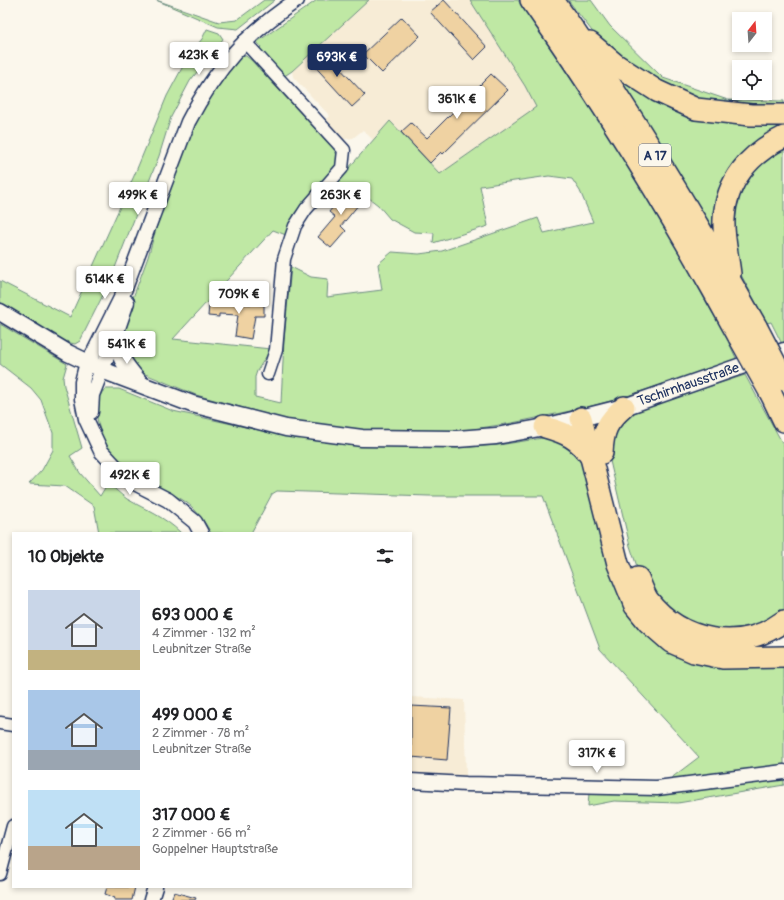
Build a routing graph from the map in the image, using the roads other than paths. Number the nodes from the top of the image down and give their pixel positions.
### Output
1 (297, 0) edge
2 (531, 0) edge
3 (553, 0) edge
4 (574, 30) junction
5 (244, 41) junction
6 (784, 115) edge
7 (784, 137) edge
8 (159, 195) junction
9 (731, 282) junction
10 (0, 312) edge
11 (748, 333) junction
12 (116, 334) junction
13 (784, 351) edge
14 (95, 366) junction
15 (268, 374) dead end
16 (142, 385) junction
17 (777, 387) edge
18 (624, 407) junction
19 (586, 417) junction
20 (784, 420) edge
21 (544, 427) junction
22 (598, 457) junction
23 (200, 532) edge
24 (784, 622) edge
25 (784, 657) edge
26 (0, 723) edge
27 (12, 726) edge
28 (784, 772) edge
29 (412, 781) edge
30 (12, 830) edge
31 (0, 874) edge
32 (155, 888) edge
33 (151, 900) edge

1 - 5 street
2 - 11 highway, A 17
3 - 4 highway, A 17
4 - 6 highway
4 - 9 highway, A 17
5 - 8 street
5 - 15 street
7 - 9 highway
8 - 12 street
8 - 14 street
9 - 11 highway, A 17
10 - 14 main road, Tschirnhausstraße
11 - 17 highway, A 17, bridge
12 - 14 street
12 - 16 main road
13 - 18 main road, Tschirnhausstraße
14 - 16 main road, Tschirnhausstraße
14 - 23 street
16 - 21 main road, Tschirnhausstraße
17 - 20 highway, A 17
18 - 19 main road, Tschirnhausstraße
18 - 22 highway
19 - 21 main road, Tschirnhausstraße
19 - 22 highway
21 - 22 highway
22 - 24 highway
22 - 25 highway
26 - 27 street
28 - 29 street
30 - 31 street
32 - 33 street

